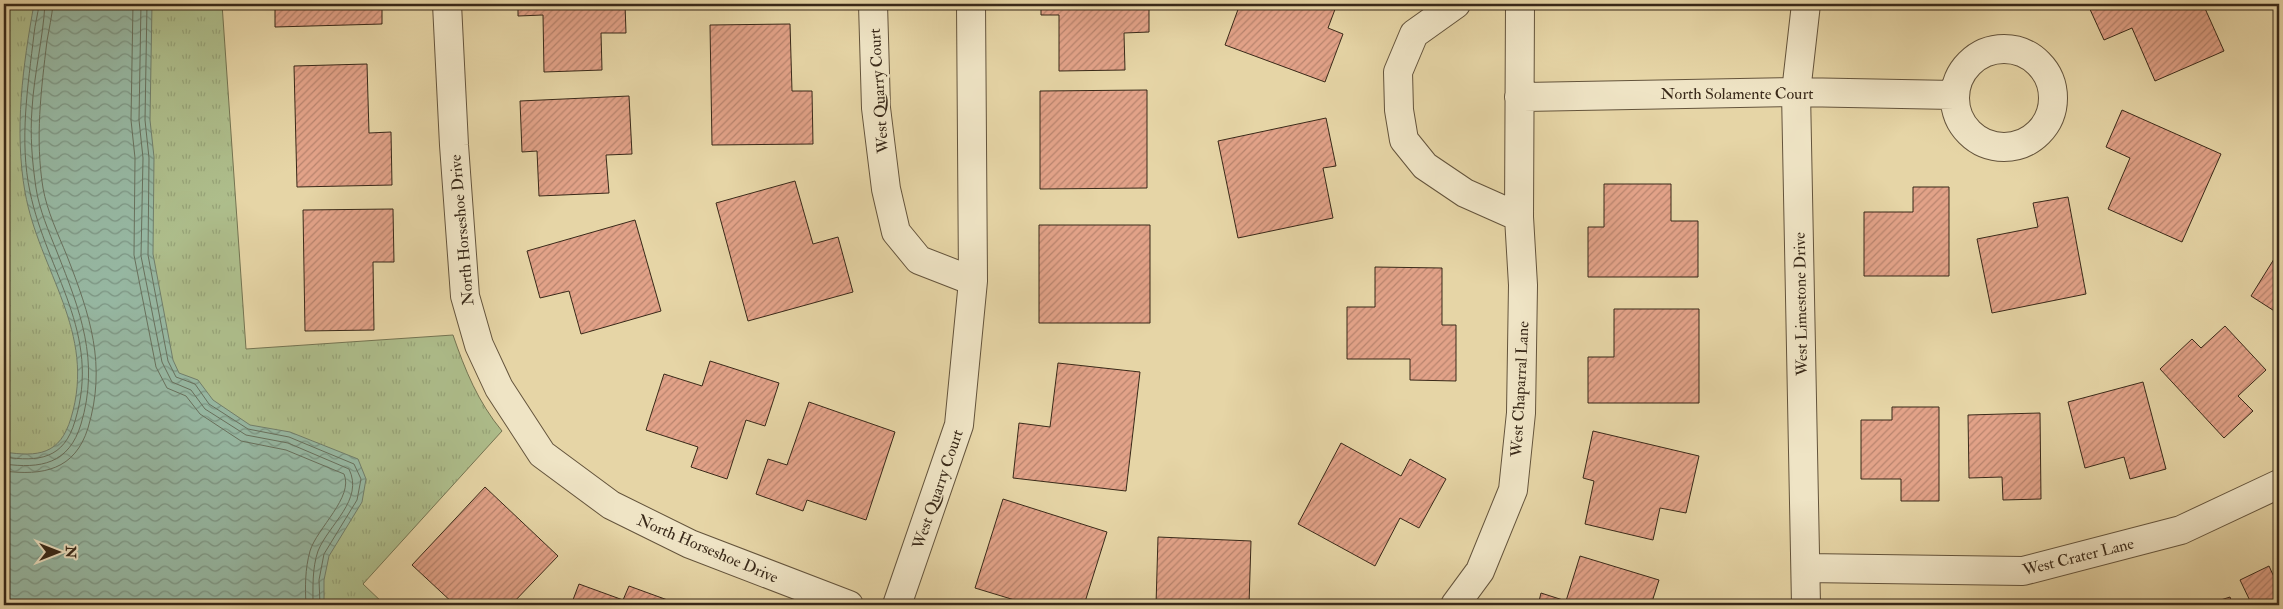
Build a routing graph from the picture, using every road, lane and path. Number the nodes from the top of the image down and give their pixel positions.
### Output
1 (447, 4) edge
2 (873, 4) edge
3 (971, 4) edge
4 (1456, 4) edge
5 (1520, 4) edge
6 (1806, 4) edge
7 (1796, 92) junction
8 (1954, 95) dead end
9 (1519, 97) junction
10 (1519, 217) junction
11 (973, 281) junction
12 (2279, 484) edge
13 (1806, 568) junction
14 (849, 605) edge
15 (896, 605) edge
16 (1455, 605) edge
17 (1806, 605) edge

1 - 14 street, North Horseshoe Drive
2 - 11 street, West Quarry Court
3 - 11 street, West Quarry Court
4 - 10 street
5 - 9 street, West Chaparral Lane
6 - 7 street, West Limestone Drive
7 - 8 street, North Solamente Court
7 - 9 street, North Solamente Court
7 - 13 street, West Limestone Drive
9 - 10 street, West Chaparral Lane
10 - 16 street, West Chaparral Lane
11 - 15 street, West Quarry Court
12 - 13 street, West Crater Lane
13 - 17 street, West Limestone Drive

